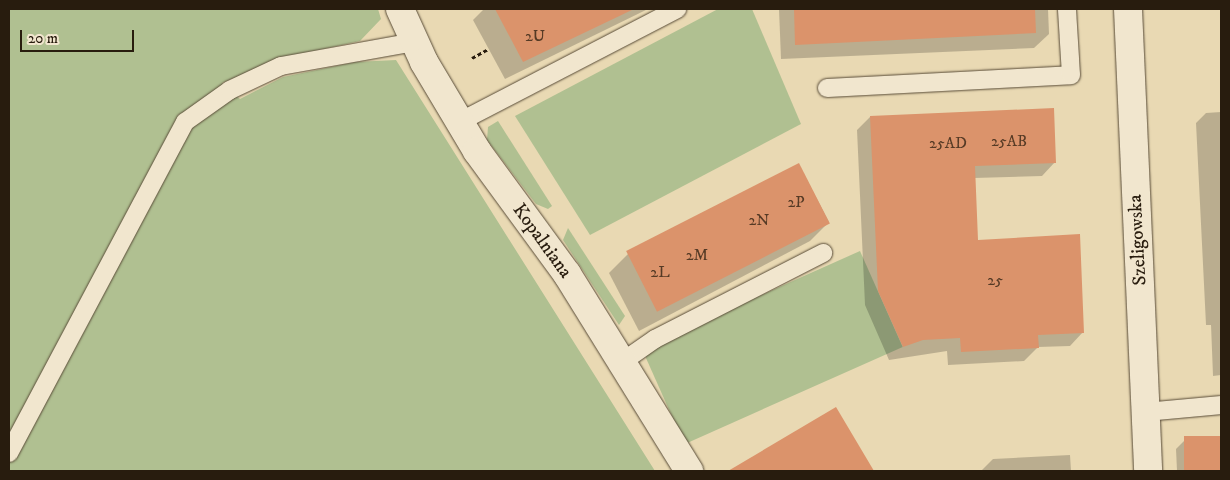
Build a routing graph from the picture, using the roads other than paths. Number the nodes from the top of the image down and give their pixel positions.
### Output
1 (400, 9) edge
2 (677, 9) edge
3 (1067, 9) edge
4 (1128, 9) edge
5 (414, 42) junction
6 (827, 88) dead end
7 (459, 122) junction
8 (823, 253) dead end
9 (622, 362) junction
10 (1221, 405) edge
11 (1146, 412) junction
12 (9, 453) edge
13 (689, 471) edge
14 (1148, 471) edge

1 - 5 street, Kopalniana
2 - 7 lane
3 - 6 lane
4 - 11 street, Szeligowska
5 - 7 street, Kopalniana
5 - 12 lane
7 - 9 street, Kopalniana
8 - 9 lane
9 - 13 street, Kopalniana
10 - 11 lane
11 - 14 street, Szeligowska

